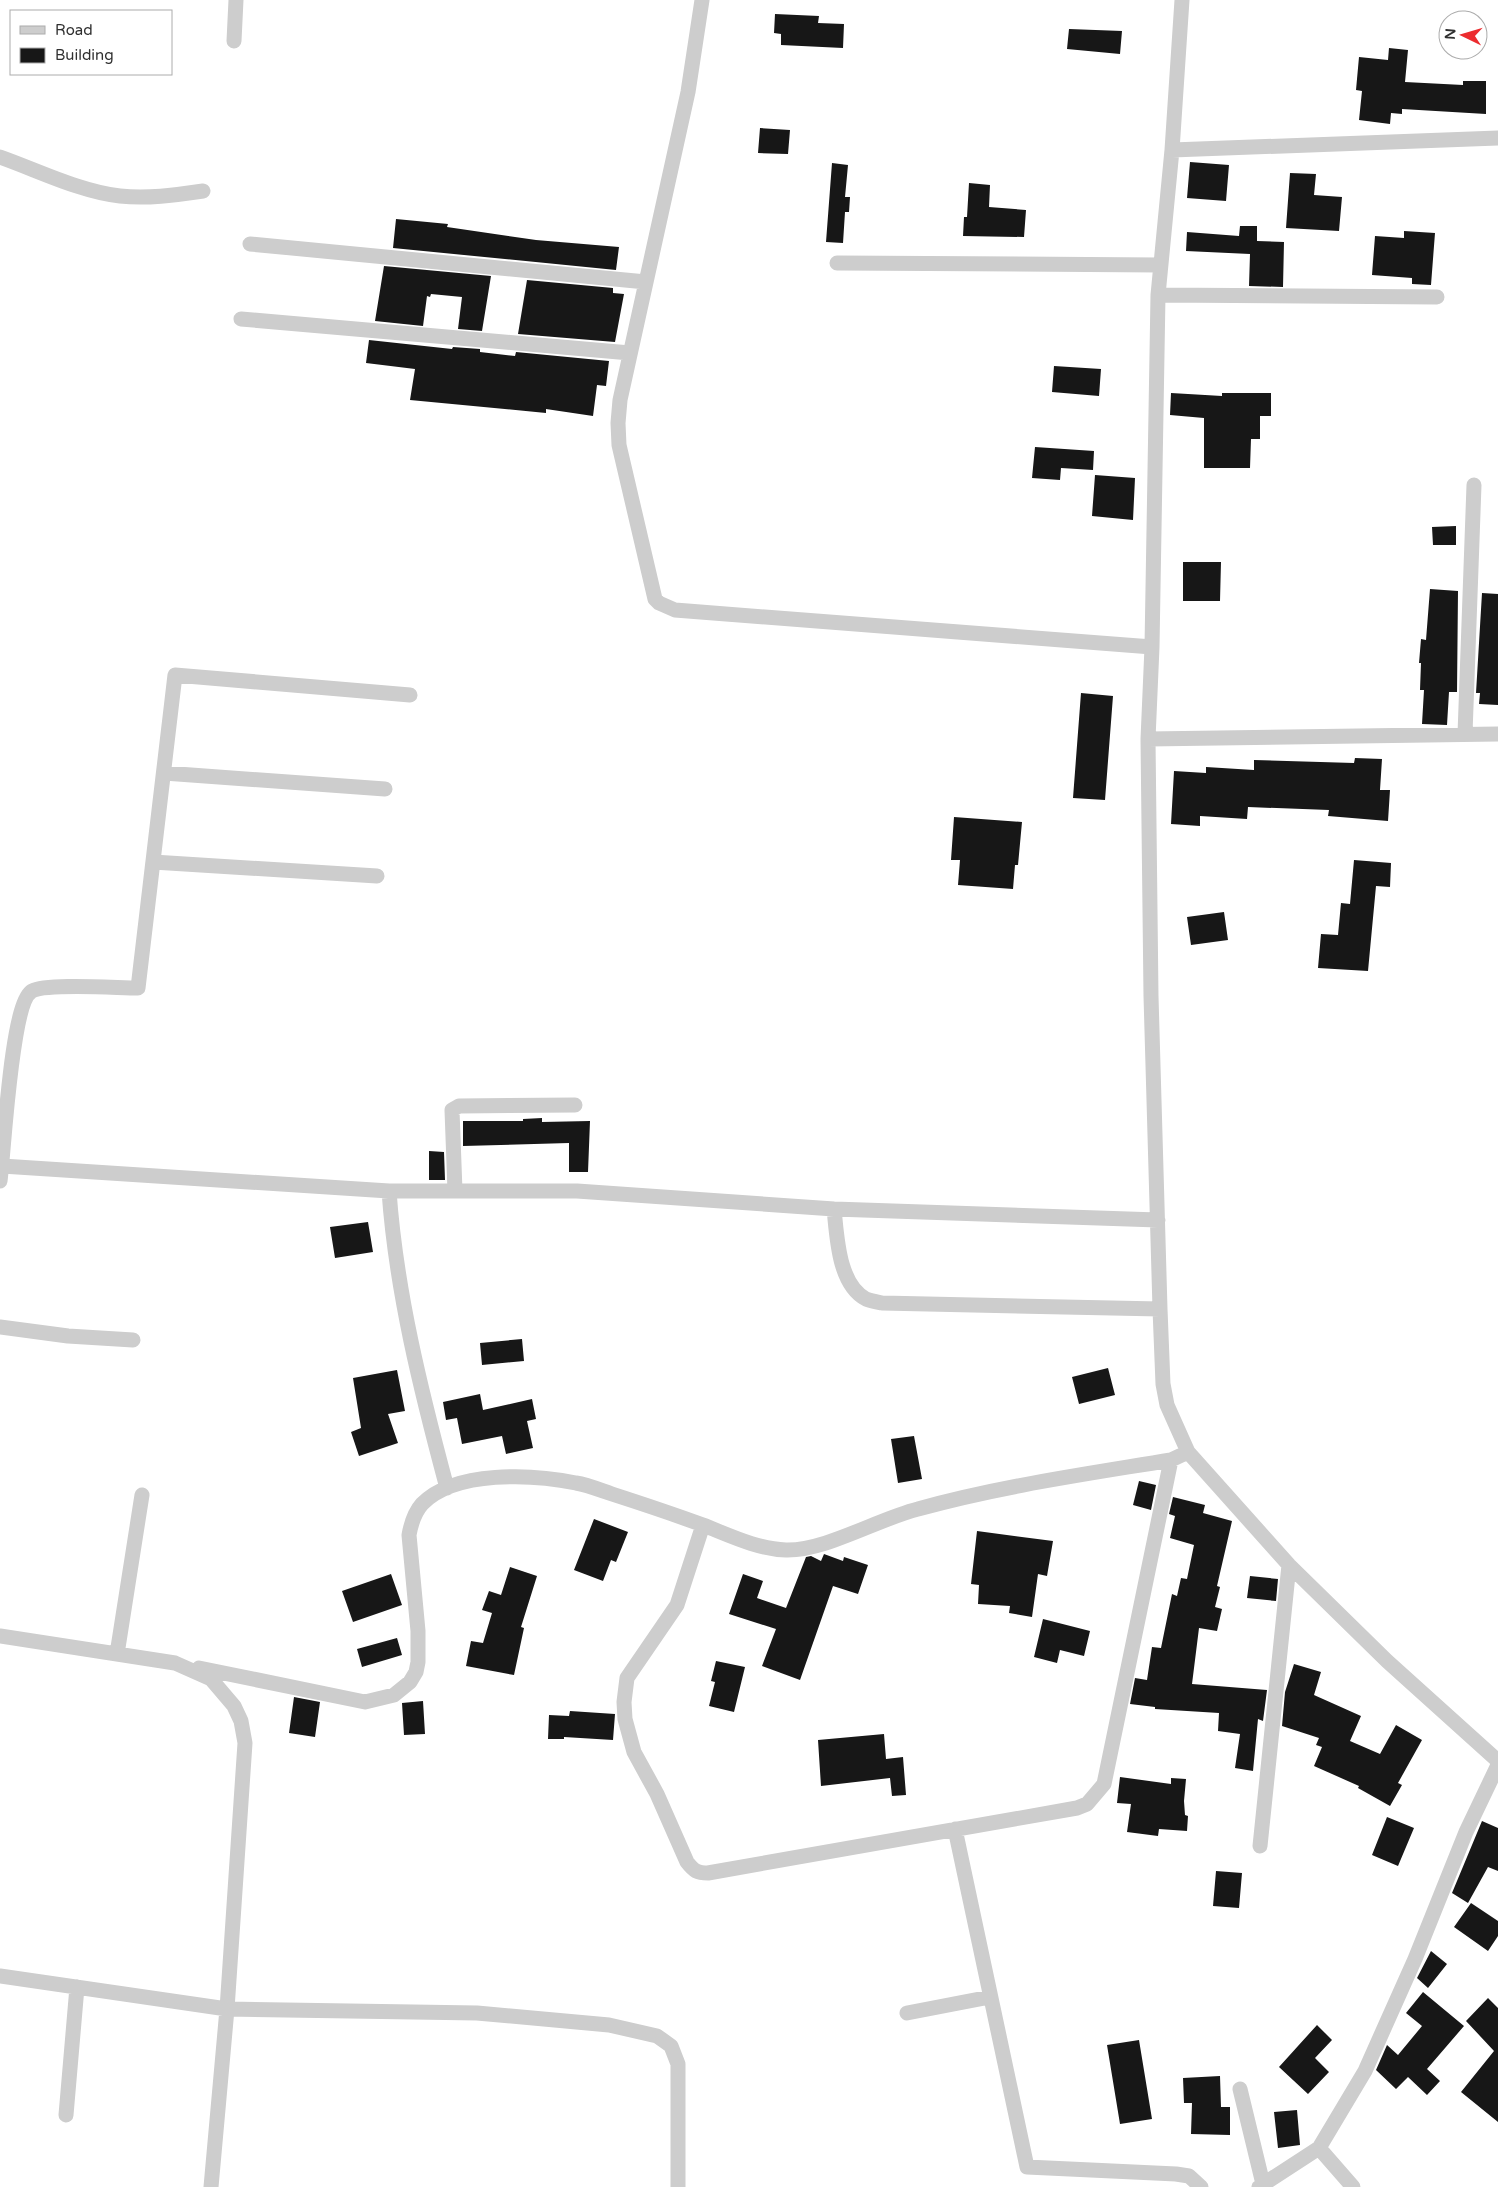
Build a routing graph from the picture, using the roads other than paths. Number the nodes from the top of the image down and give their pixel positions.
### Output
1 (236, 0) edge
2 (702, 0) edge
3 (1182, 0) edge
4 (234, 41) dead end
5 (1498, 138) edge
6 (1172, 150) junction
7 (0, 157) edge
8 (203, 191) dead end
9 (250, 244) dead end
10 (837, 263) dead end
11 (1160, 265) junction
12 (646, 282) junction
13 (1158, 296) junction
14 (1436, 297) dead end
15 (241, 319) dead end
16 (630, 353) junction
17 (1474, 485) dead end
18 (1152, 647) junction
19 (410, 695) dead end
20 (1465, 734) junction
21 (1498, 734) edge
22 (1148, 739) junction
23 (164, 773) junction
24 (385, 789) dead end
25 (153, 862) junction
26 (377, 876) dead end
27 (575, 1105) dead end
28 (1, 1174) edge
29 (389, 1190) junction
30 (455, 1191) junction
31 (834, 1209) junction
32 (1158, 1220) junction
33 (1160, 1309) junction
34 (0, 1327) edge
35 (133, 1340) dead end
36 (1188, 1452) junction
37 (1171, 1460) junction
38 (447, 1488) junction
39 (142, 1495) dead end
40 (702, 1525) junction
41 (1289, 1565) junction
42 (0, 1636) edge
43 (116, 1654) junction
44 (175, 1663) junction
45 (1498, 1761) edge
46 (1498, 1765) edge
47 (955, 1830) junction
48 (1260, 1846) dead end
49 (0, 1976) edge
50 (77, 1987) junction
51 (990, 1997) junction
52 (227, 2009) junction
53 (907, 2013) dead end
54 (1240, 2089) dead end
55 (66, 2115) dead end
56 (1319, 2148) junction
57 (1261, 2186) edge
58 (211, 2187) edge
59 (678, 2187) edge
60 (1201, 2187) edge
61 (1353, 2187) edge

1 - 4 street
2 - 12 street
3 - 6 street
5 - 6 street
6 - 11 street
7 - 8 street
9 - 12 street
10 - 11 street
11 - 13 street
12 - 16 street
13 - 14 street
13 - 18 street
15 - 16 street
16 - 18 street
17 - 20 street
18 - 22 street
19 - 23 street
20 - 21 street
20 - 22 street
22 - 32 street
23 - 24 street
23 - 25 street
25 - 26 street
25 - 28 street
27 - 30 street
28 - 29 street
29 - 30 street
29 - 38 street
30 - 31 street
31 - 32 street
31 - 33 street
32 - 33 street
33 - 36 street
34 - 35 street
36 - 37 street
36 - 41 street
37 - 40 street
37 - 47 street
38 - 40 street
38 - 44 street
39 - 43 street
40 - 47 street
41 - 45 street
41 - 48 street
42 - 43 street
43 - 44 street
44 - 52 street
46 - 56 street
47 - 51 street
49 - 50 street
50 - 52 street
50 - 55 street
51 - 53 street
51 - 60 street
52 - 58 street
52 - 59 street
54 - 57 street
56 - 57 street
56 - 61 street

